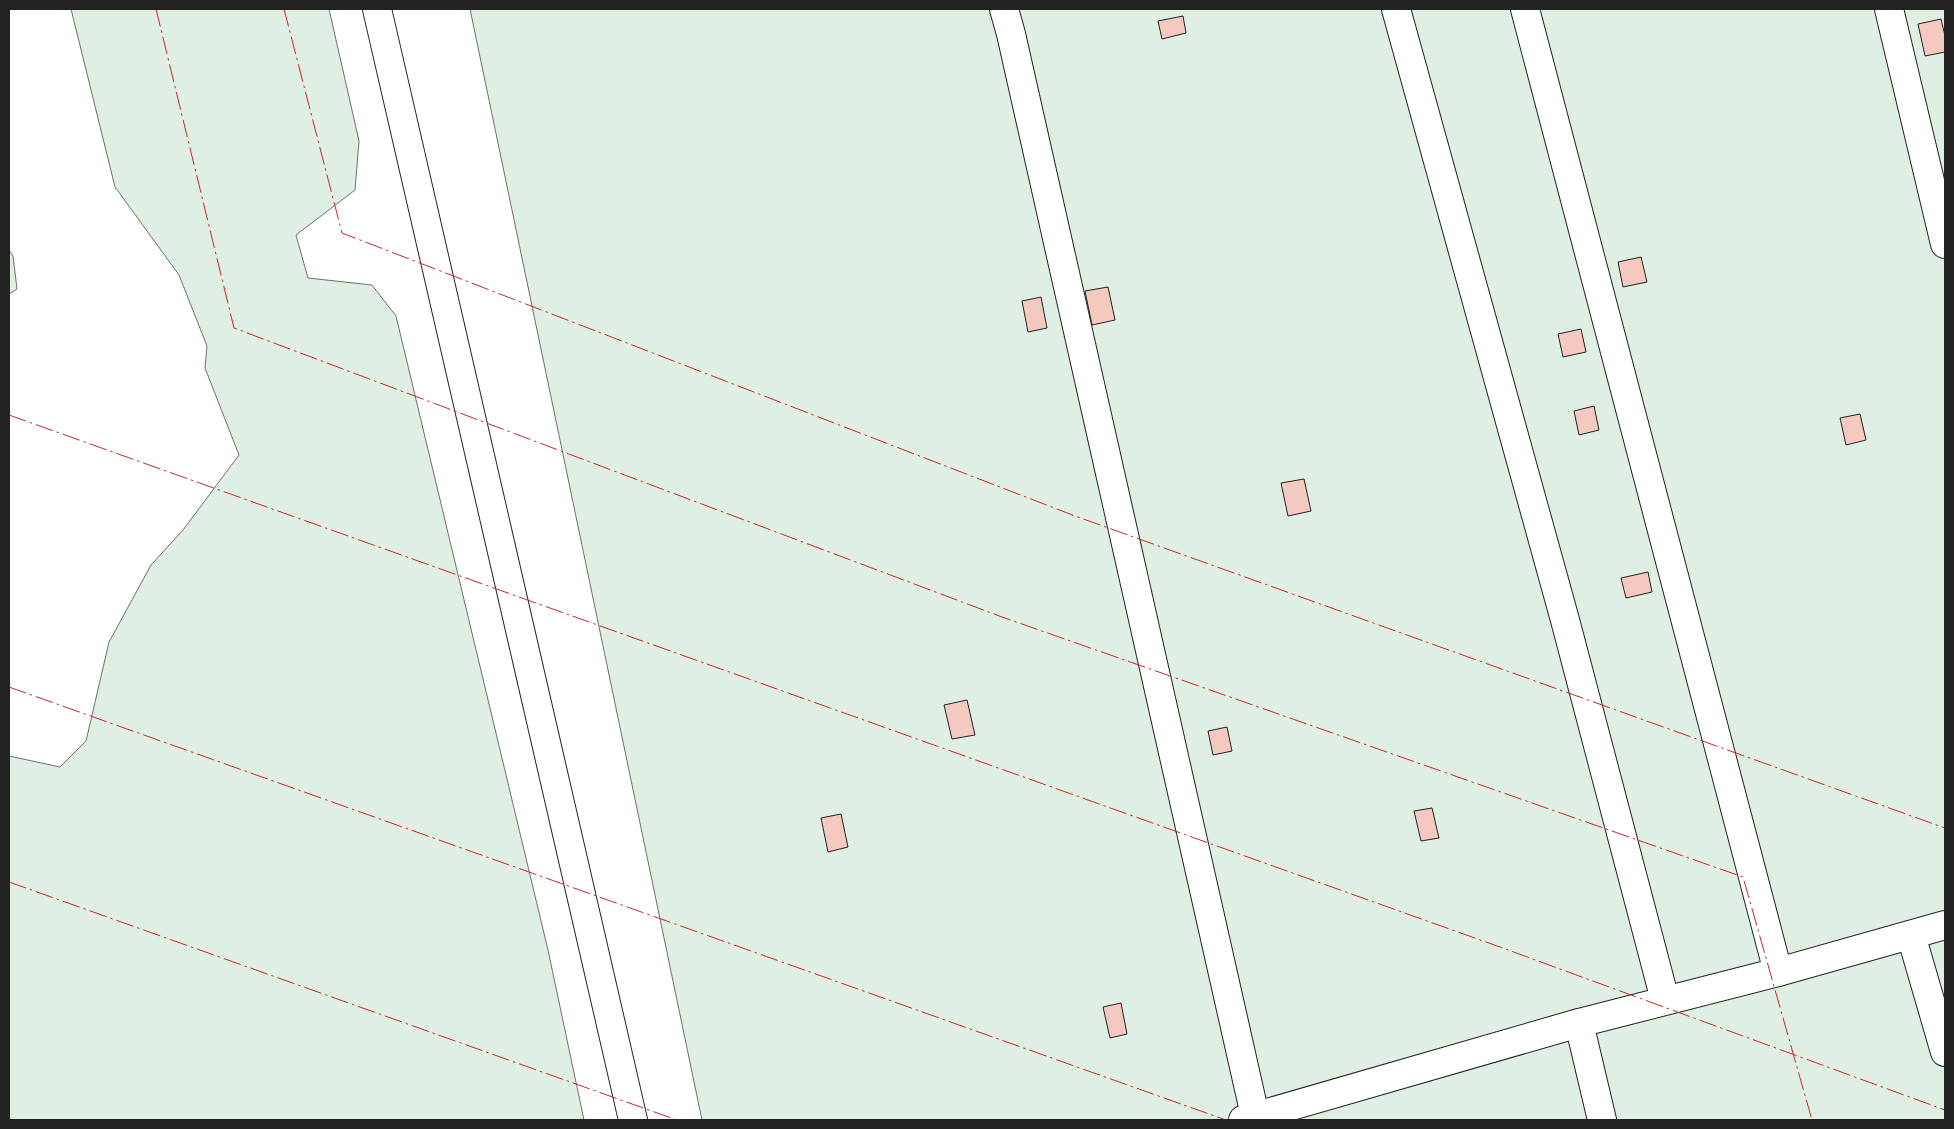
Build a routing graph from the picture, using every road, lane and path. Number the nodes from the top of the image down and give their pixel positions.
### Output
1 (376, 9) edge
2 (1004, 9) edge
3 (1396, 9) edge
4 (1525, 9) edge
5 (1889, 9) edge
6 (1945, 244) edge
7 (1945, 924) edge
8 (1911, 935) junction
9 (1778, 972) junction
10 (1665, 1000) junction
11 (1579, 1024) junction
12 (1945, 1052) edge
13 (1251, 1119) edge
14 (634, 1120) edge
15 (1602, 1120) edge

1 - 14 main road
2 - 13 main road
3 - 10 main road
4 - 9 main road
5 - 6 main road
7 - 8 main road
8 - 9 main road
8 - 12 main road
9 - 10 main road
10 - 11 main road
11 - 13 main road
11 - 15 main road

